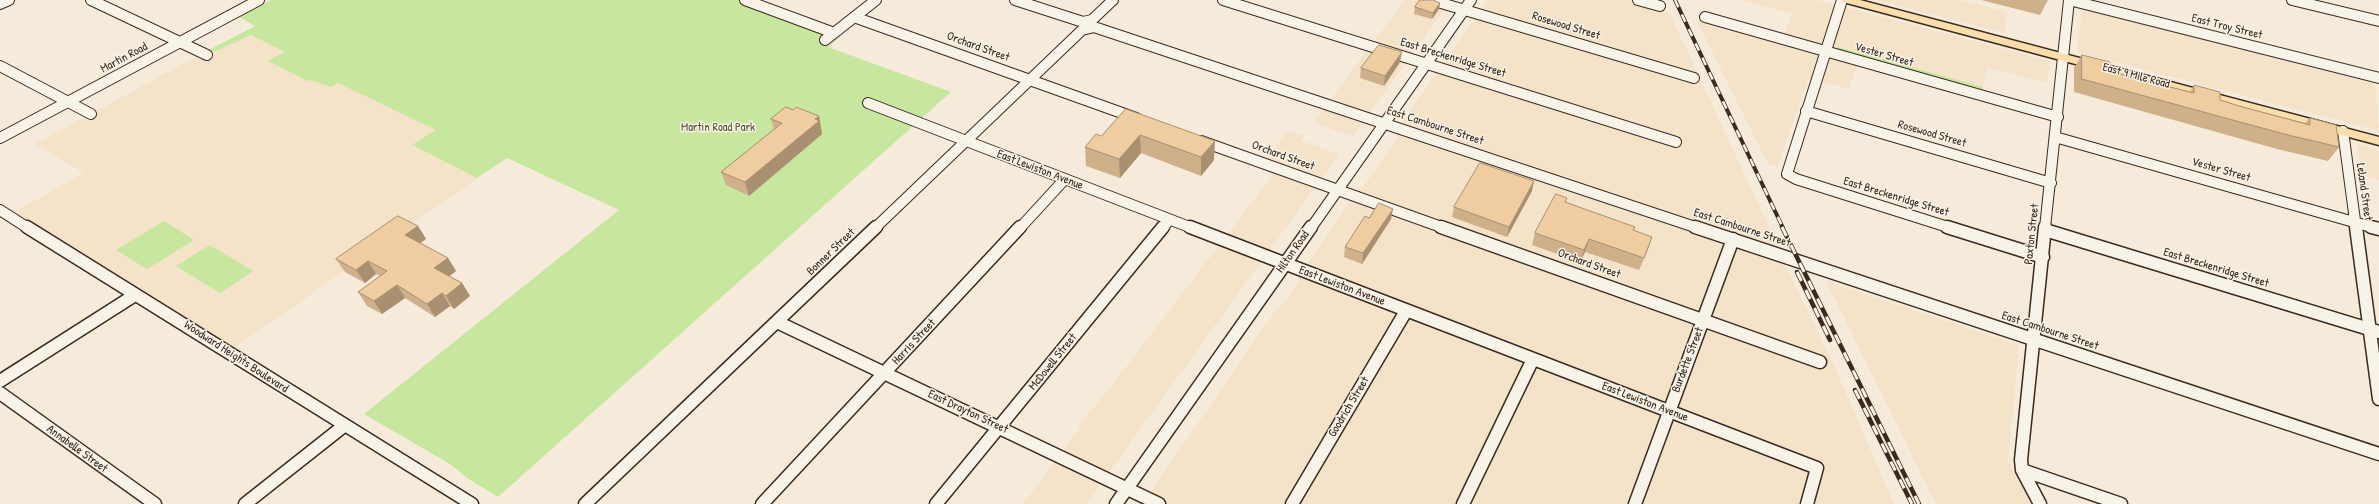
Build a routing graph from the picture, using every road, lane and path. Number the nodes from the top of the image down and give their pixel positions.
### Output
1 (9, 0) edge
2 (91, 0) edge
3 (259, 0) edge
4 (876, 0) edge
5 (1015, 0) edge
6 (1114, 0) edge
7 (1223, 0) edge
8 (1431, 0) edge
9 (1471, 0) edge
10 (1638, 0) edge
11 (1842, 0) edge
12 (1847, 0) edge
13 (2069, 0) edge
14 (2292, 0) edge
15 (749, 1) edge
16 (0, 4) edge
17 (1660, 6) dead end
18 (1464, 10) junction
19 (854, 17) junction
20 (1705, 17) dead end
21 (2379, 21) edge
22 (1097, 27) joint
23 (834, 33) junction
24 (825, 40) dead end
25 (180, 42) junction
26 (1825, 52) junction
27 (207, 55) dead end
28 (2063, 56) junction
29 (1426, 63) junction
30 (0, 66) edge
31 (1694, 78) dead end
32 (2379, 78) edge
33 (1030, 80) junction
34 (68, 102) junction
35 (868, 103) dead end
36 (1806, 111) junction
37 (91, 114) dead end
38 (2058, 117) junction
39 (1148, 122) edge
40 (1384, 123) junction
41 (2343, 132) junction
42 (2055, 137) junction
43 (0, 138) edge
44 (1193, 138) edge
45 (966, 141) junction
46 (2379, 141) edge
47 (1676, 142) dead end
48 (1065, 179) junction
49 (2051, 183) junction
50 (1337, 190) junction
51 (0, 210) edge
52 (1170, 220) junction
53 (2355, 222) junction
54 (2379, 229) edge
55 (2045, 230) junction
56 (1733, 239) junction
57 (2043, 257) junction
58 (1285, 264) junction
59 (135, 295) junction
60 (1406, 311) junction
61 (1704, 320) junction
62 (777, 322) junction
63 (2374, 330) edge
64 (2034, 339) junction
65 (1533, 359) junction
66 (1820, 362) dead end
67 (885, 373) junction
68 (0, 381) edge
69 (0, 393) edge
70 (2379, 399) edge
71 (1669, 412) junction
72 (345, 425) junction
73 (999, 427) junction
74 (2379, 454) edge
75 (2022, 470) junction
76 (1127, 488) junction
77 (155, 504) edge
78 (245, 504) edge
79 (472, 504) edge
80 (585, 504) edge
81 (762, 504) edge
82 (936, 504) edge
83 (1116, 504) edge
84 (1159, 504) edge
85 (1292, 504) edge
86 (1463, 504) edge
87 (1635, 504) edge
88 (1807, 504) edge
89 (2040, 504) edge
90 (2121, 504) edge

1 - 16 street
2 - 25 street
3 - 25 street, Martin Road
4 - 19 street
5 - 6 street
7 - 29 street, East Breckenridge Street
8 - 18 street, Rosewood Street
9 - 18 street, Hilton Road
10 - 17 street
11 - 26 street
12 - 28 main road, East 9 Mile Road
13 - 28 street, Paxton Street
13 - 32 street, East Troy Street
14 - 21 street
15 - 23 street
18 - 29 street, Hilton Road
18 - 31 street, Rosewood Street
19 - 23 street
19 - 33 street, Orchard Street
20 - 26 street, Vester Street
22 - 33 street, Bonner Street
22 - 40 street, East Cambourne Street
23 - 24 street
25 - 27 street
25 - 34 street, Martin Road
26 - 36 street
26 - 38 street, Vester Street
28 - 38 street, Paxton Street
28 - 41 main road, East 9 Mile Road
29 - 40 street, Hilton Road
29 - 47 street, East Breckenridge Street
30 - 34 street
33 - 39 street, Orchard Street
33 - 45 street, Bonner Street
34 - 37 street
34 - 43 street, Martin Road
35 - 45 street, East Lewiston Avenue
36 - 49 street, Rosewood Street
36 - 57 street, East Breckenridge Street
38 - 42 street, Paxton Street
40 - 50 street, Hilton Road
40 - 56 street, East Cambourne Street
41 - 46 main road, East 9 Mile Road
41 - 53 street, Leland Street
42 - 49 street, Paxton Street
42 - 53 street, Vester Street
44 - 50 street, Orchard Street
45 - 48 street, East Lewiston Avenue
45 - 62 street, Bonner Street
48 - 52 street, East Lewiston Avenue
48 - 67 street, Harris Street
49 - 55 street, Paxton Street
50 - 58 street, Hilton Road
50 - 61 street, Orchard Street
51 - 59 street, Woodward Heights Boulevard
52 - 58 street, East Lewiston Avenue
52 - 73 street, McDowell Street
53 - 54 street, Vester Street
53 - 63 street, Leland Street
55 - 57 street, Paxton Street
55 - 63 street, East Breckenridge Street
56 - 61 street, Burdette Street
56 - 64 street, East Cambourne Street
57 - 64 street, Paxton Street
58 - 60 street, East Lewiston Avenue
58 - 76 street, Hilton Road
59 - 68 street
59 - 72 street, Woodward Heights Boulevard
60 - 65 street, East Lewiston Avenue
60 - 85 street, Goodrich Street
61 - 66 street, Orchard Street
61 - 71 street, Burdette Street
62 - 67 street, East Drayton Street
62 - 80 street, Bonner Street
63 - 70 street, Leland Street
64 - 74 street, East Cambourne Street
64 - 75 street, Paxton Street
65 - 71 street, East Lewiston Avenue
65 - 86 street
67 - 73 street, East Drayton Street
67 - 81 street, Harris Street
69 - 77 street, Annabelle Street
71 - 87 street, Burdette Street
71 - 88 street, East Lewiston Avenue
72 - 78 street
72 - 79 street, Woodward Heights Boulevard
73 - 76 street, East Drayton Street
73 - 82 street, McDowell Street
75 - 89 street
75 - 90 street
76 - 83 street, Hilton Road
76 - 84 street, East Drayton Street

